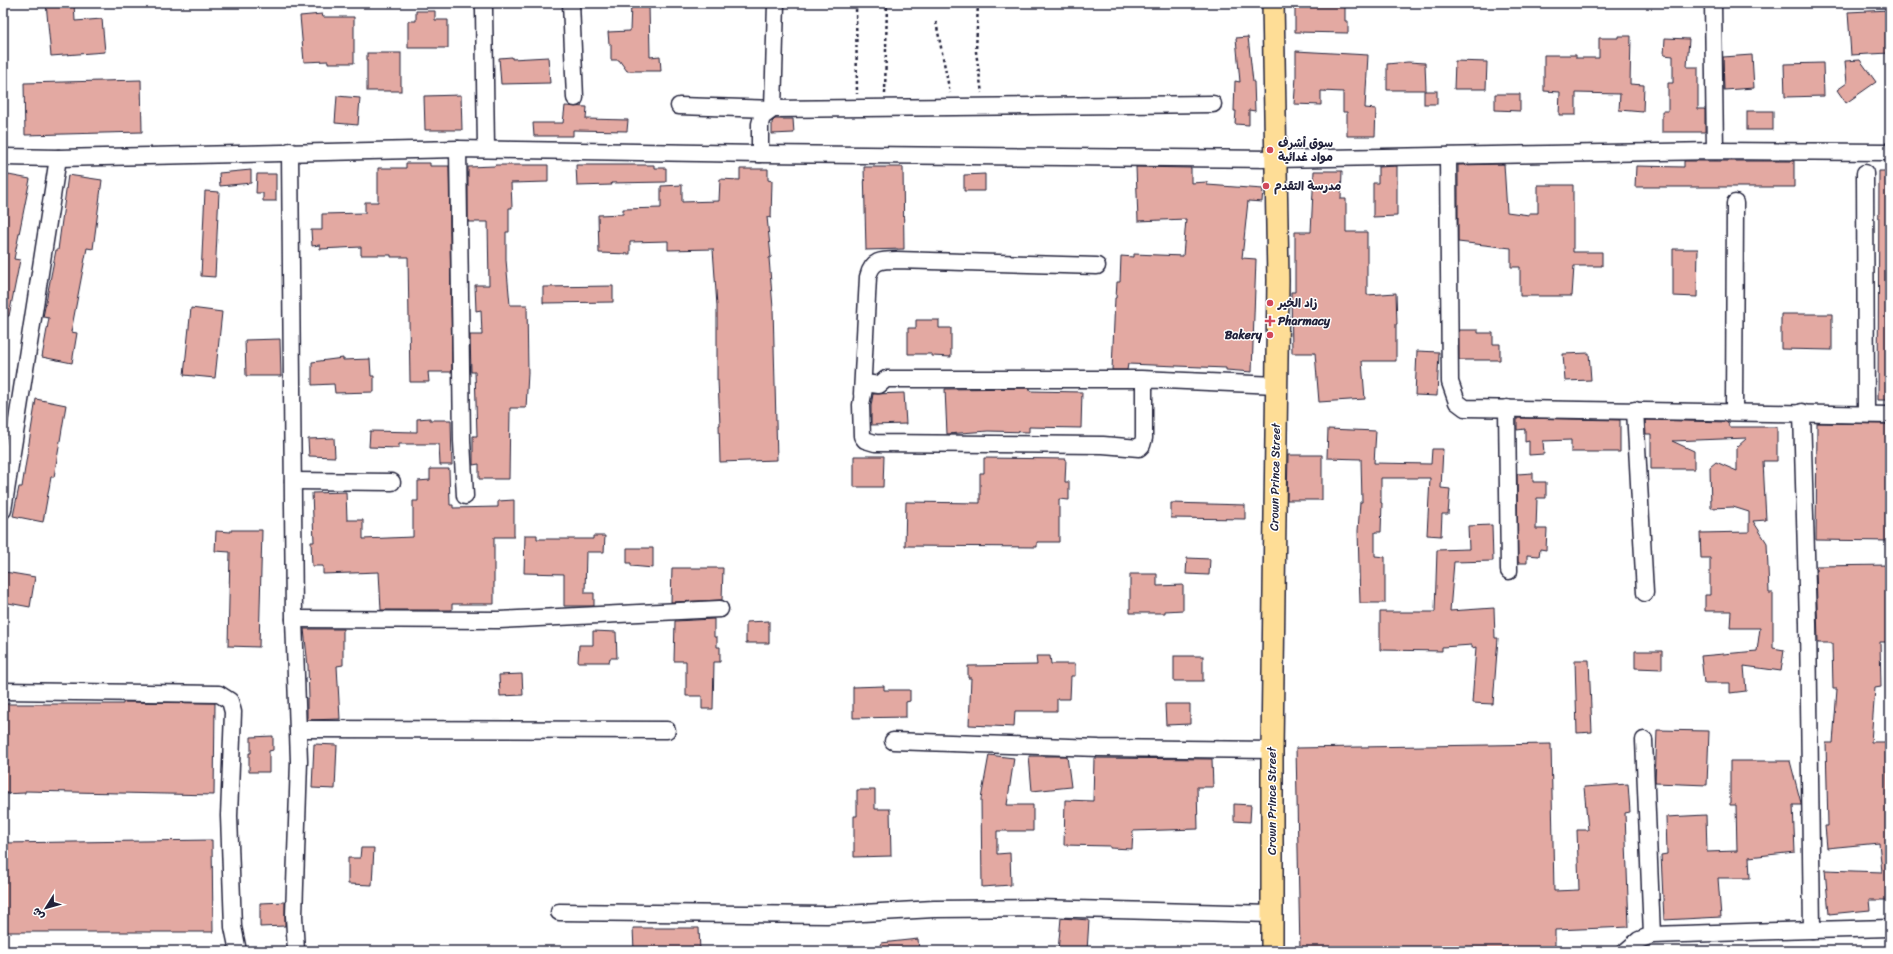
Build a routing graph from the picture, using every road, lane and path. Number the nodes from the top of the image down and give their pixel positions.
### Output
1 (483, 3) edge
2 (571, 3) edge
3 (776, 3) edge
4 (856, 3) edge
5 (887, 3) edge
6 (978, 3) edge
7 (1273, 3) edge
8 (1713, 3) edge
9 (936, 22) dead end
10 (576, 98) dead end
11 (1213, 104) dead end
12 (679, 106) dead end
13 (953, 107) junction
14 (985, 107) junction
15 (857, 108) junction
16 (885, 108) junction
17 (774, 109) junction
18 (458, 148) junction
19 (486, 149) junction
20 (290, 151) junction
21 (1715, 151) junction
22 (1890, 152) edge
23 (760, 154) junction
24 (1448, 156) junction
25 (3, 157) edge
26 (58, 158) junction
27 (1275, 159) junction
28 (1866, 173) dead end
29 (1736, 202) dead end
30 (1097, 266) dead end
31 (1144, 380) junction
32 (1276, 385) junction
33 (861, 405) junction
34 (1507, 408) junction
35 (1635, 410) junction
36 (1734, 411) junction
37 (1802, 412) junction
38 (1866, 414) junction
39 (1890, 414) edge
40 (10, 426) edge
41 (293, 481) junction
42 (392, 482) dead end
43 (465, 496) dead end
44 (3, 510) edge
45 (1509, 571) dead end
46 (1645, 593) dead end
47 (720, 610) dead end
48 (294, 619) junction
49 (3, 691) edge
50 (298, 729) junction
51 (668, 730) dead end
52 (1644, 740) dead end
53 (893, 741) dead end
54 (1272, 750) junction
55 (559, 912) dead end
56 (1272, 914) junction
57 (1890, 928) edge
58 (1812, 930) junction
59 (1652, 935) junction
60 (1628, 950) edge
61 (238, 951) edge
62 (296, 951) edge
63 (1272, 951) edge

1 - 19 street
2 - 10 street
3 - 17 street
4 - 15 path
5 - 16 path
6 - 14 path
7 - 27 main road, Crown Prince Street
8 - 21 street
9 - 13 path
11 - 14 street
12 - 17 street
13 - 14 street
13 - 16 street
15 - 16 street
15 - 17 street
17 - 23 street
18 - 19 street
18 - 20 street
18 - 43 street
19 - 23 street
20 - 26 street
20 - 41 street
21 - 22 street
21 - 24 street
23 - 27 street
24 - 27 street
24 - 34 street
25 - 26 street
26 - 40 street
27 - 32 main road, Crown Prince Street
28 - 38 street
29 - 36 street
30 - 33 street
31 - 32 street
31 - 33 street
31 - 33 street
32 - 54 main road, Crown Prince Street
34 - 35 street
34 - 45 street
35 - 36 street
35 - 46 street
36 - 37 street
37 - 38 street
37 - 58 street
38 - 39 street
40 - 44 street
41 - 42 street
41 - 48 street
47 - 48 street
48 - 50 street
49 - 61 street
50 - 51 street
50 - 62 street
52 - 59 street
53 - 54 street
54 - 56 main road, Crown Prince Street
55 - 56 street
56 - 63 main road, Crown Prince Street
57 - 58 street
58 - 59 street
59 - 60 street

